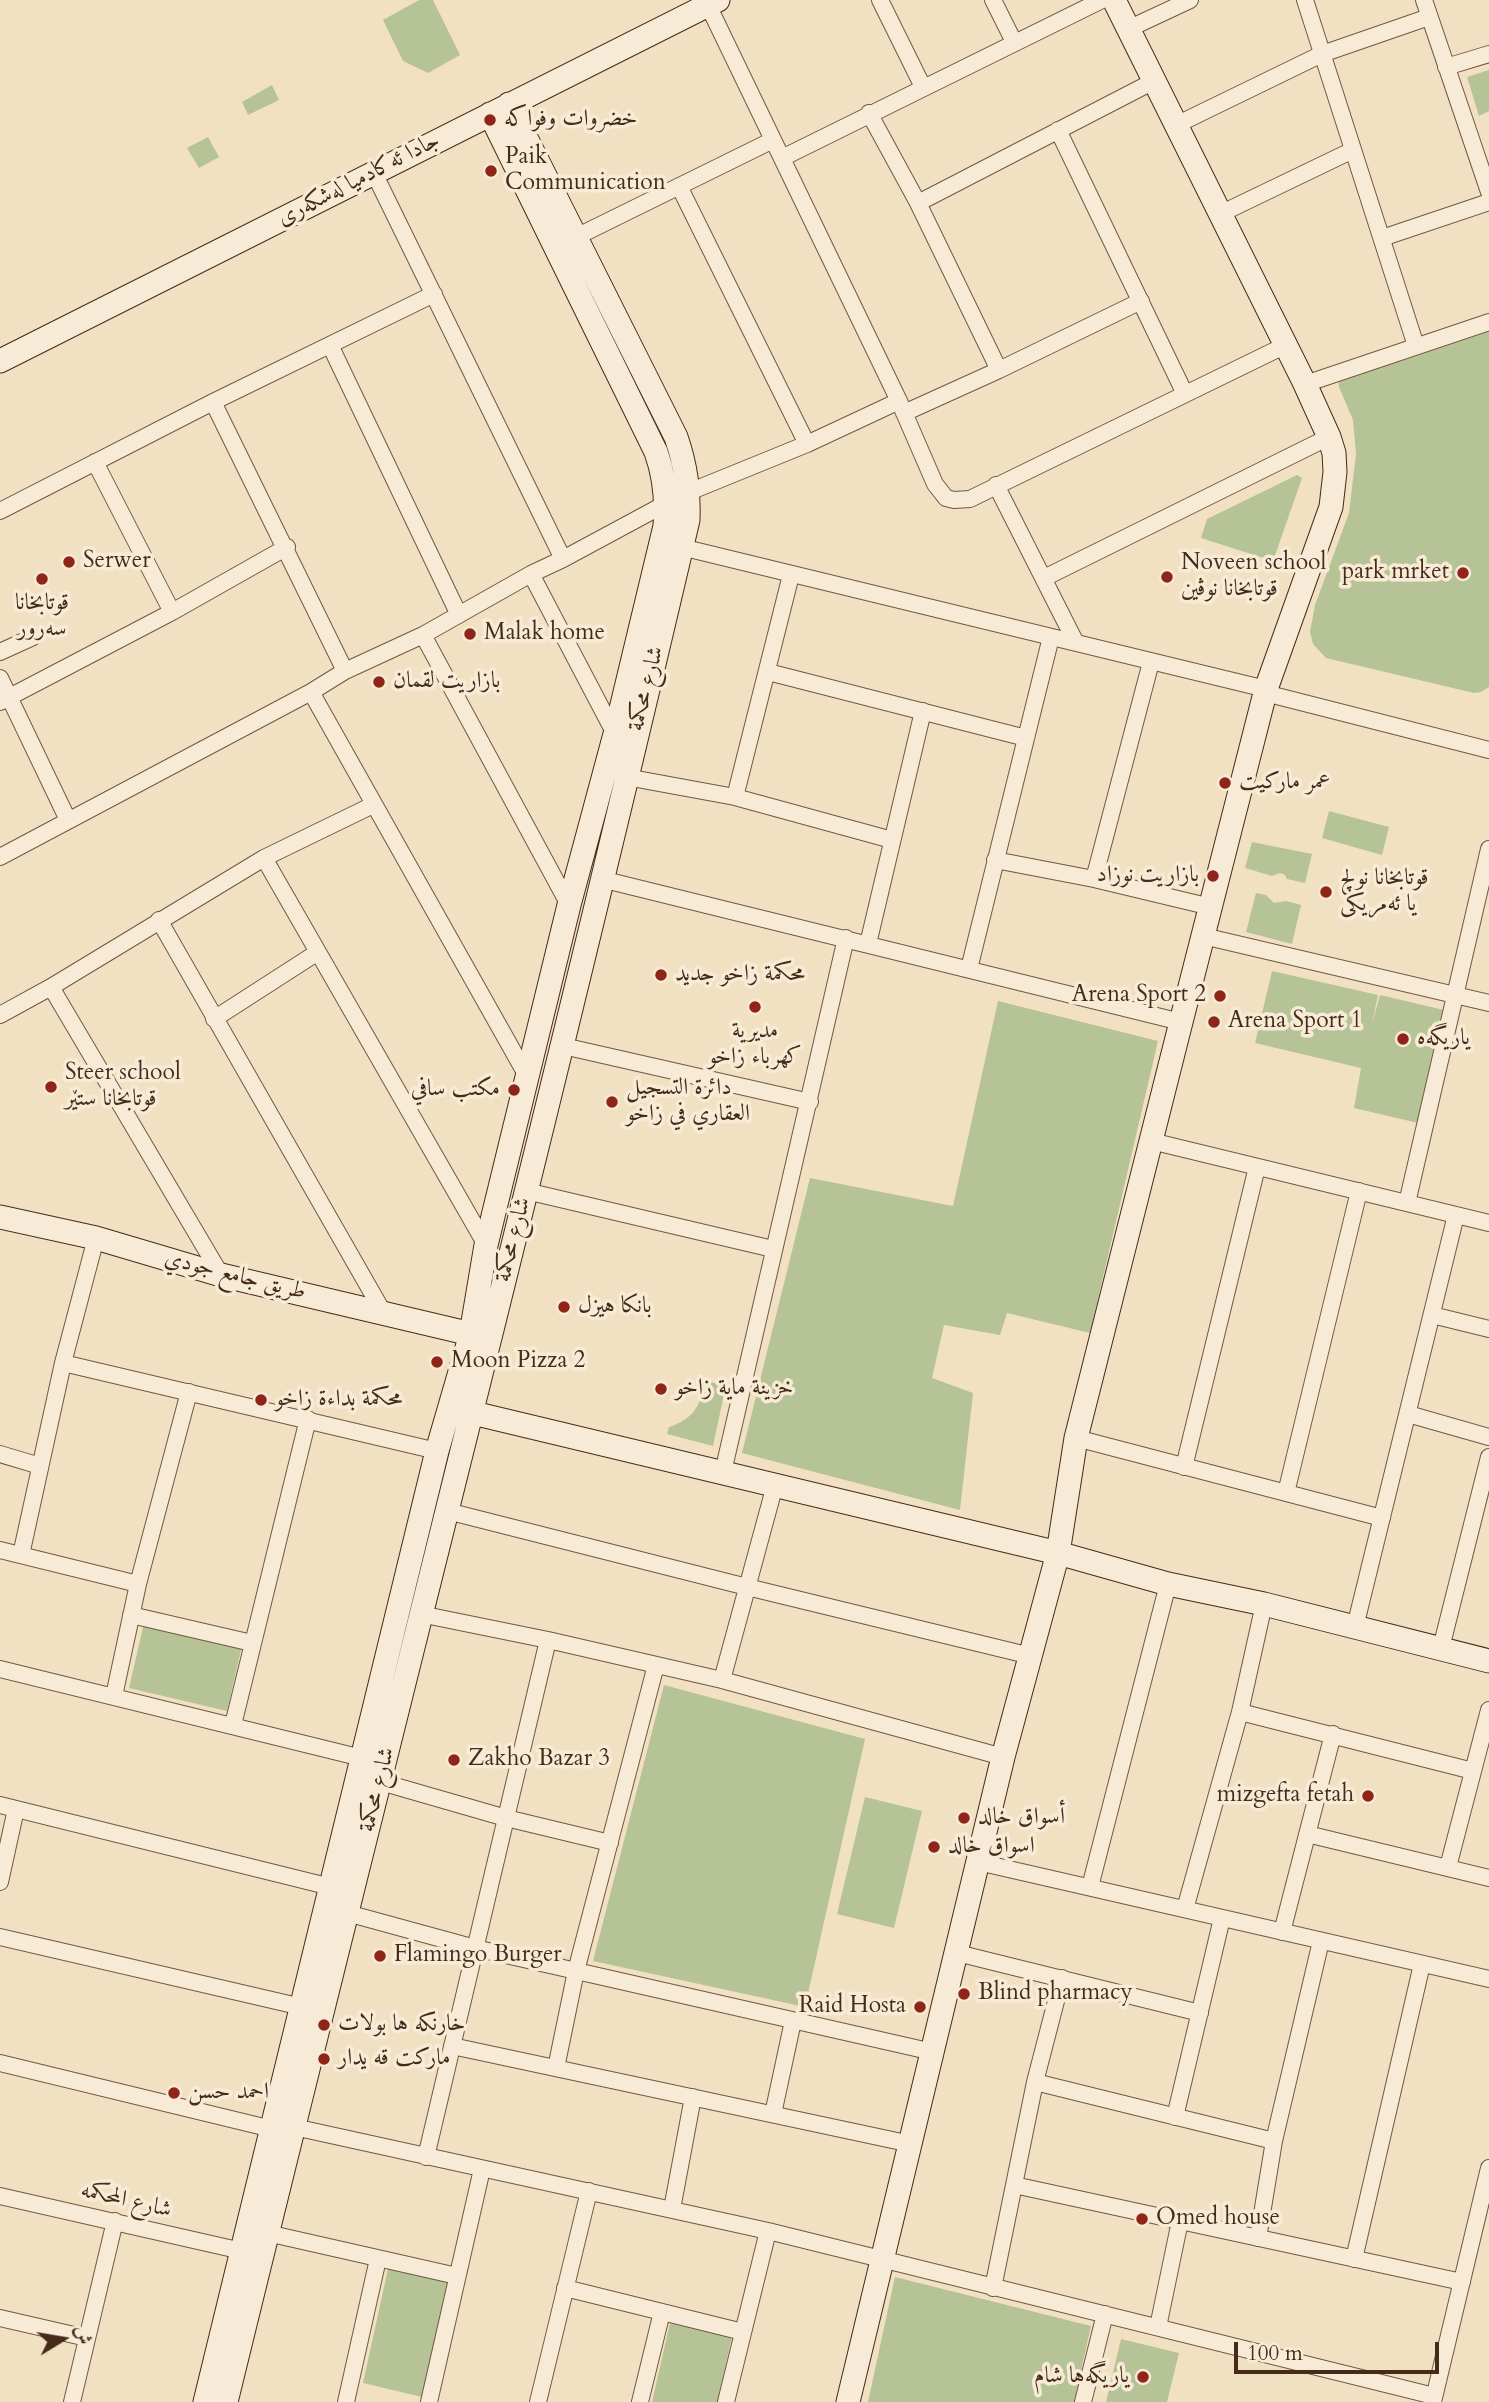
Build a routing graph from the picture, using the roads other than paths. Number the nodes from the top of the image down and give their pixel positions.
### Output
1 (880, 0) edge
2 (993, 0) edge
3 (1102, 0) edge
4 (1114, 0) edge
5 (1190, 0) edge
6 (1305, 0) edge
7 (1423, 0) edge
8 (713, 2) edge
9 (1429, 17) junction
10 (1128, 29) junction
11 (1014, 43) junction
12 (1322, 54) junction
13 (1489, 54) edge
14 (1446, 67) junction
15 (1154, 81) junction
16 (923, 87) junction
17 (500, 109) junction
18 (869, 113) junction
19 (1177, 125) junction
20 (1058, 130) junction
21 (773, 140) junction
22 (1353, 150) junction
23 (782, 158) junction
24 (374, 173) junction
25 (679, 187) junction
26 (1489, 192) edge
27 (1489, 202) edge
28 (918, 203) junction
29 (1220, 214) junction
30 (576, 237) junction
31 (1381, 239) junction
32 (434, 294) junction
33 (1141, 301) junction
34 (1489, 322) edge
35 (330, 345) junction
36 (1286, 345) junction
37 (1416, 346) junction
38 (0, 360) edge
39 (999, 370) junction
40 (1305, 384) junction
41 (1185, 394) junction
42 (214, 402) junction
43 (901, 407) junction
44 (1329, 437) junction
45 (807, 444) junction
46 (95, 462) junction
47 (996, 485) junction
48 (689, 492) junction
49 (667, 502) junction
50 (0, 511) edge
51 (286, 547) junction
52 (681, 547) junction
53 (563, 559) junction
54 (531, 574) junction
55 (791, 575) junction
56 (1044, 578) junction
57 (172, 612) junction
58 (459, 615) junction
59 (423, 635) junction
60 (33, 637) dead end
61 (1051, 637) junction
62 (1076, 643) junction
63 (0, 652) edge
64 (1151, 662) junction
65 (345, 671) junction
66 (768, 672) junction
67 (0, 678) edge
68 (1266, 691) junction
69 (312, 692) junction
70 (5, 699) edge
71 (923, 711) junction
72 (615, 734) junction
73 (1026, 738) junction
74 (1489, 750) edge
75 (626, 776) junction
76 (736, 797) junction
77 (373, 805) junction
78 (68, 820) junction
79 (892, 840) junction
80 (1489, 849) edge
81 (0, 858) edge
82 (264, 858) junction
83 (995, 860) junction
84 (601, 879) junction
85 (1094, 879) junction
86 (569, 905) junction
87 (1211, 907) junction
88 (159, 920) junction
89 (1203, 936) junction
90 (846, 938) junction
91 (868, 944) junction
92 (318, 952) junction
93 (557, 953) junction
94 (582, 958) junction
95 (968, 969) junction
96 (51, 987) junction
97 (1456, 994) junction
98 (1489, 1003) edge
99 (0, 1015) edge
100 (214, 1019) junction
101 (1181, 1022) junction
102 (562, 1046) junction
103 (527, 1076) junction
104 (810, 1102) junction
105 (1151, 1142) junction
106 (1257, 1167) junction
107 (526, 1191) junction
108 (1359, 1191) junction
109 (1407, 1203) junction
110 (1456, 1215) junction
111 (0, 1217) edge
112 (1489, 1223) edge
113 (96, 1238) junction
114 (486, 1245) junction
115 (774, 1249) junction
116 (221, 1275) junction
117 (383, 1312) junction
118 (1432, 1315) junction
119 (1489, 1329) edge
120 (471, 1334) junction
121 (63, 1363) junction
122 (189, 1392) junction
123 (473, 1413) junction
124 (1408, 1415) junction
125 (308, 1419) junction
126 (1489, 1437) edge
127 (1076, 1438) junction
128 (437, 1451) junction
129 (0, 1454) edge
130 (1489, 1457) edge
131 (40, 1466) junction
132 (1184, 1467) junction
133 (723, 1472) junction
134 (775, 1485) junction
135 (1286, 1493) junction
136 (447, 1511) junction
137 (1382, 1518) junction
138 (0, 1550) edge
139 (1058, 1553) junction
140 (21, 1555) junction
141 (138, 1584) junction
142 (1168, 1584) junction
143 (747, 1587) junction
144 (1264, 1604) junction
145 (131, 1615) junction
146 (421, 1615) junction
147 (1355, 1627) junction
148 (548, 1640) junction
149 (252, 1643) junction
150 (1441, 1648) junction
151 (1031, 1656) junction
152 (1489, 1661) edge
153 (656, 1665) junction
154 (0, 1668) edge
155 (722, 1680) junction
156 (114, 1696) junction
157 (1489, 1710) edge
158 (1240, 1712) junction
159 (233, 1725) junction
160 (1333, 1734) junction
161 (1003, 1757) junction
162 (362, 1758) junction
163 (1474, 1771) junction
164 (381, 1783) junction
165 (8, 1807) edge
166 (506, 1818) junction
167 (1307, 1834) junction
168 (610, 1843) junction
169 (978, 1862) junction
170 (1448, 1867) junction
171 (1489, 1878) edge
172 (0, 1882) edge
173 (331, 1886) junction
174 (1090, 1887) junction
175 (1185, 1909) junction
176 (347, 1913) junction
177 (1222, 1918) junction
178 (1282, 1931) junction
179 (0, 1937) edge
180 (1321, 1941) junction
181 (475, 1948) junction
182 (957, 1953) junction
183 (1422, 1964) junction
184 (576, 1971) junction
185 (1062, 1978) junction
186 (1489, 1979) edge
187 (302, 2007) junction
188 (1200, 2013) junction
189 (793, 2021) junction
190 (452, 2046) junction
191 (933, 2052) junction
192 (0, 2063) edge
193 (556, 2068) junction
194 (1035, 2082) junction
195 (693, 2097) junction
196 (773, 2114) junction
197 (1175, 2117) junction
198 (283, 2128) junction
199 (1274, 2141) junction
200 (911, 2144) junction
201 (426, 2157) junction
202 (1489, 2168) edge
203 (482, 2169) junction
204 (1013, 2185) junction
205 (589, 2191) junction
206 (0, 2196) edge
207 (672, 2209) junction
208 (1484, 2212) edge
209 (115, 2221) junction
210 (1180, 2221) junction
211 (768, 2231) junction
212 (267, 2233) junction
213 (1258, 2238) junction
214 (242, 2251) junction
215 (379, 2259) junction
216 (884, 2259) junction
217 (1354, 2259) junction
218 (457, 2276) junction
219 (1462, 2282) junction
220 (565, 2288) junction
221 (993, 2288) junction
222 (662, 2312) junction
223 (1105, 2314) junction
224 (0, 2318) edge
225 (1158, 2327) junction
226 (743, 2332) junction
227 (233, 2336) junction
228 (87, 2338) junction
229 (223, 2371) junction
230 (1434, 2399) edge
231 (72, 2402) edge
232 (205, 2402) edge
233 (226, 2402) edge
234 (346, 2402) edge
235 (429, 2402) edge
236 (538, 2402) edge
237 (640, 2402) edge
238 (726, 2402) edge
239 (848, 2402) edge
240 (1083, 2402) edge

1 - 16 street
2 - 11 street
3 - 11 street
4 - 10 main road
5 - 10 street
6 - 12 street
7 - 9 street
8 - 17 main road, جادا ئه‌كادميا له‌شكه‌رى
8 - 21 street
9 - 12 street
9 - 14 street
10 - 15 main road
11 - 16 street
12 - 19 street
12 - 22 street
13 - 14 street
14 - 26 street
15 - 19 main road
15 - 20 street
16 - 18 street
17 - 24 main road, جادا ئه‌كادميا له‌شكه‌رى
17 - 30 main road, شارع محكمة
17 - 49 main road, شارع محكمة
18 - 23 street
18 - 28 street
19 - 29 main road
20 - 28 street
20 - 33 street
21 - 23 street
21 - 25 street
22 - 29 street
22 - 31 street
23 - 43 street
24 - 32 street
24 - 38 main road, جادا ئه‌كادميا له‌شكه‌رى
25 - 30 street
25 - 45 street
27 - 31 street
28 - 39 street
29 - 36 main road
30 - 48 main road, شارع محكمة
31 - 37 street
32 - 35 street
32 - 53 street
33 - 39 street
33 - 41 street
34 - 37 street
35 - 42 street
35 - 58 street
36 - 40 main road
36 - 41 street
37 - 40 street
39 - 43 street
40 - 44 main road
41 - 47 street
42 - 46 street
42 - 51 street
43 - 45 street
43 - 47 street
44 - 56 street
44 - 68 main road
45 - 48 street
46 - 50 street
46 - 57 street
47 - 56 street
48 - 52 main road, شارع محكمة
49 - 53 street
49 - 72 main road, شارع محكمة
51 - 57 street
51 - 65 street
52 - 55 street
52 - 75 main road, شارع محكمة
53 - 54 street
54 - 58 street
54 - 72 street
55 - 61 street
55 - 66 street
56 - 62 street
57 - 70 street
58 - 59 street
59 - 65 street
59 - 86 street
60 - 63 street
61 - 62 street
61 - 73 street
62 - 64 street
64 - 68 street
64 - 85 street
65 - 69 street
66 - 71 street
66 - 76 street
67 - 70 street
68 - 74 street
68 - 87 main road
69 - 77 street
69 - 78 street
70 - 78 street
71 - 73 street
71 - 79 street
72 - 86 main road, شارع محكمة
73 - 83 street
75 - 76 street
75 - 84 main road, شارع محكمة
76 - 79 street
77 - 82 street
77 - 103 street
78 - 81 street
79 - 91 street
80 - 97 street
82 - 88 street
82 - 92 street
83 - 85 street
83 - 95 street
84 - 90 street
84 - 94 main road, شارع محكمة
85 - 87 street
86 - 93 main road, شارع محكمة
87 - 89 main road
88 - 96 street
88 - 100 street
89 - 97 street
89 - 101 main road
90 - 91 street
90 - 104 street
91 - 95 street
92 - 100 street
92 - 114 street
93 - 94 main road
93 - 103 main road, شارع محكمة
94 - 102 main road, شارع محكمة
95 - 101 street
96 - 99 street
96 - 116 street
97 - 98 street
97 - 109 street
100 - 117 street
101 - 105 main road
102 - 104 street
102 - 107 main road, شارع محكمة
103 - 114 main road, شارع محكمة
104 - 115 street
105 - 106 street
105 - 127 main road
106 - 108 street
106 - 132 street
107 - 115 street
107 - 123 main road, شارع محكمة
108 - 109 street
108 - 135 street
109 - 110 street
110 - 112 street
110 - 118 street
111 - 113 main road, طريق جامع جودي
113 - 116 main road, طريق جامع جودي
113 - 121 street
114 - 120 main road, شارع محكمة
115 - 133 street
116 - 117 main road, طريق جامع جودي
117 - 120 main road, طريق جامع جودي
118 - 119 street
118 - 124 street
120 - 128 main road, شارع محكمة
121 - 122 street
121 - 131 street
122 - 125 street
122 - 141 street
123 - 133 main road
123 - 136 main road, شارع محكمة
124 - 126 street
124 - 137 street
125 - 128 street
125 - 149 street
127 - 132 street
127 - 139 main road
128 - 162 main road, شارع محكمة
129 - 131 street
130 - 150 street
131 - 140 street
132 - 135 street
133 - 134 main road
134 - 139 main road
134 - 143 street
135 - 137 street
136 - 143 street
136 - 146 main road, شارع محكمة
137 - 147 street
138 - 140 street
139 - 142 main road
139 - 151 main road
140 - 141 street
141 - 145 street
142 - 144 main road
142 - 174 street
143 - 151 street
143 - 155 street
144 - 147 main road
144 - 158 street
145 - 149 street
145 - 156 street
146 - 148 street
146 - 164 main road, شارع محكمة
147 - 150 main road
148 - 153 street
148 - 166 street
149 - 159 street
150 - 152 main road
151 - 161 main road
153 - 155 street
153 - 168 street
154 - 156 street
155 - 161 street
156 - 159 street
157 - 163 street
158 - 160 street
158 - 175 street
159 - 162 street
160 - 163 street
160 - 167 street
161 - 169 main road
162 - 173 main road, شارع محكمة
163 - 170 street
164 - 166 street
164 - 176 main road, شارع محكمة
165 - 172 street
165 - 173 street
166 - 168 street
166 - 181 street
167 - 170 street
167 - 178 street
168 - 184 street
169 - 174 street
169 - 182 main road
170 - 171 street
173 - 187 main road, شارع محكمة
174 - 175 street
175 - 177 street
176 - 181 street
176 - 198 main road, شارع محكمة
177 - 178 street
177 - 188 street
178 - 180 street
179 - 187 street
180 - 183 street
180 - 199 street
181 - 184 street
181 - 190 street
182 - 185 street
182 - 191 main road
183 - 186 street
183 - 217 street
184 - 189 street
184 - 193 street
185 - 188 street
185 - 194 street
187 - 198 main road, شارع محكمة
188 - 197 street
189 - 191 street
189 - 196 street
190 - 193 street
190 - 201 street
191 - 200 main road
192 - 198 street
193 - 195 street
194 - 197 street
194 - 204 street
195 - 196 street
195 - 207 street
196 - 200 street
197 - 199 street
198 - 201 street
198 - 212 main road, شارع محكمة
198 - 214 main road, شارع محكمة
199 - 213 street
200 - 216 main road
201 - 203 street
202 - 208 street
203 - 205 street
203 - 218 street
204 - 210 street
204 - 221 street
205 - 207 street
205 - 220 street
206 - 209 street, شارع المحكمه
207 - 211 street
208 - 219 street
209 - 214 street, شارع المحكمه
209 - 228 street
210 - 213 street
210 - 225 street
211 - 216 street
211 - 226 street
212 - 215 street
212 - 227 main road, شارع محكمة
213 - 217 street
214 - 227 main road, شارع محكمة
215 - 218 street
215 - 234 street
216 - 221 street
216 - 239 main road
217 - 219 street
218 - 235 street
219 - 230 street
220 - 222 street
220 - 236 street
221 - 223 street
222 - 226 street
222 - 237 street
223 - 225 street
223 - 240 street
224 - 228 street
225 - 230 street
226 - 238 street
227 - 229 main road, شارع محكمة
228 - 231 street
229 - 232 main road, شارع محكمة
229 - 233 main road, شارع محكمة

